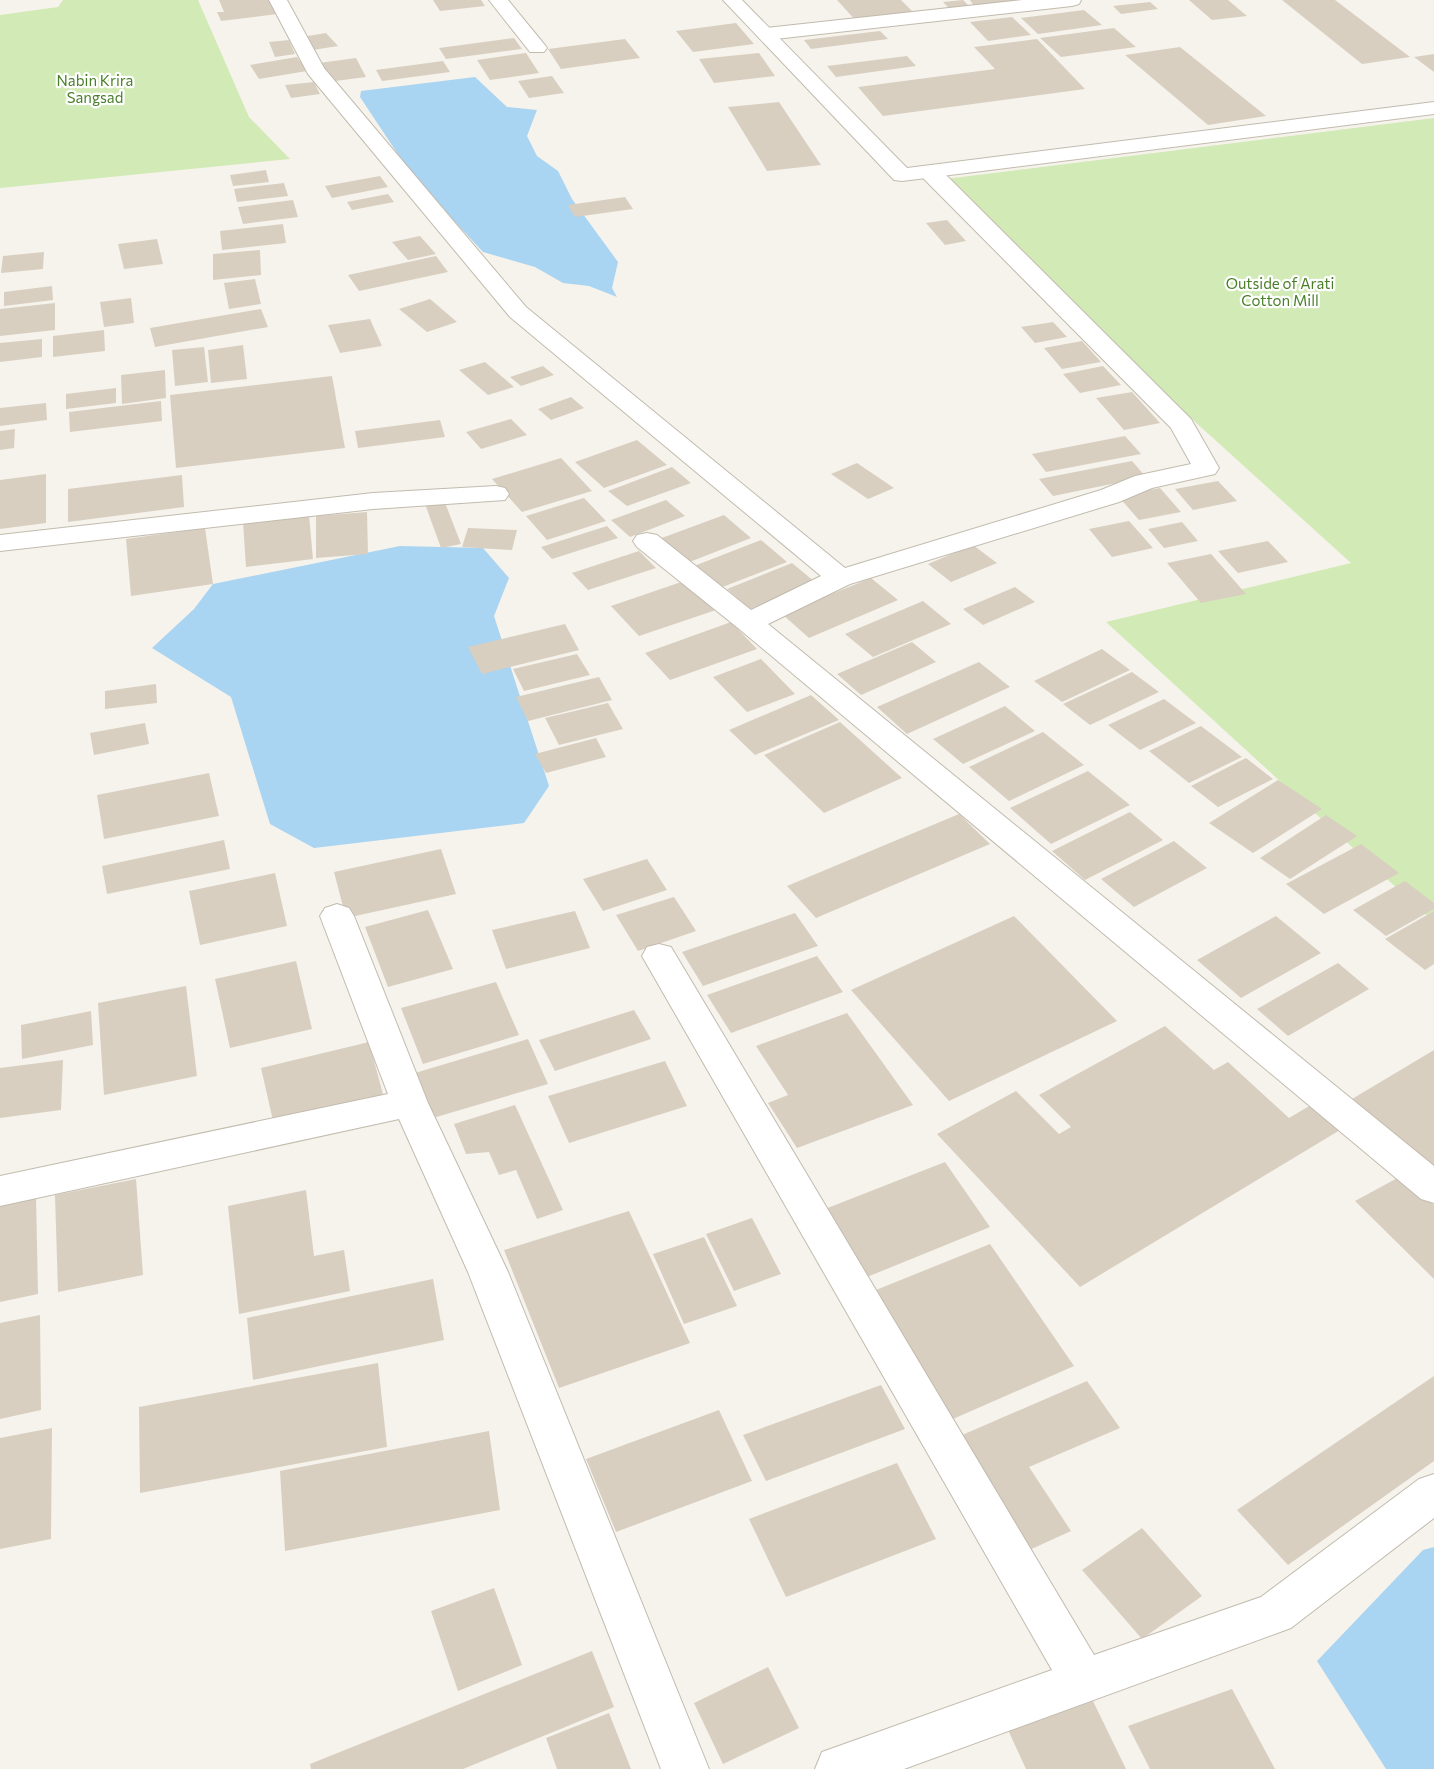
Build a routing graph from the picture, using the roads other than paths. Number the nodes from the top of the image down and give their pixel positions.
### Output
1 (278, 0) edge
2 (498, 0) edge
3 (732, 0) edge
4 (1072, 0) edge
5 (766, 34) junction
6 (537, 48) dead end
7 (1434, 108) edge
8 (930, 172) junction
9 (496, 494) dead end
10 (647, 541) dead end
11 (0, 543) edge
12 (840, 579) junction
13 (748, 622) junction
14 (338, 916) dead end
15 (659, 956) dead end
16 (410, 1103) junction
17 (1434, 1188) edge
18 (0, 1191) edge
19 (1434, 1493) edge
20 (1084, 1682) junction
21 (685, 1769) edge
22 (839, 1769) edge

1 - 12 street
2 - 6 street
3 - 5 street
4 - 5 street
5 - 8 street
7 - 8 street
8 - 12 street
9 - 11 street
10 - 13 street
12 - 13 street
13 - 17 street
14 - 16 street
15 - 20 street
16 - 18 street
16 - 21 street
19 - 20 street
20 - 22 street

